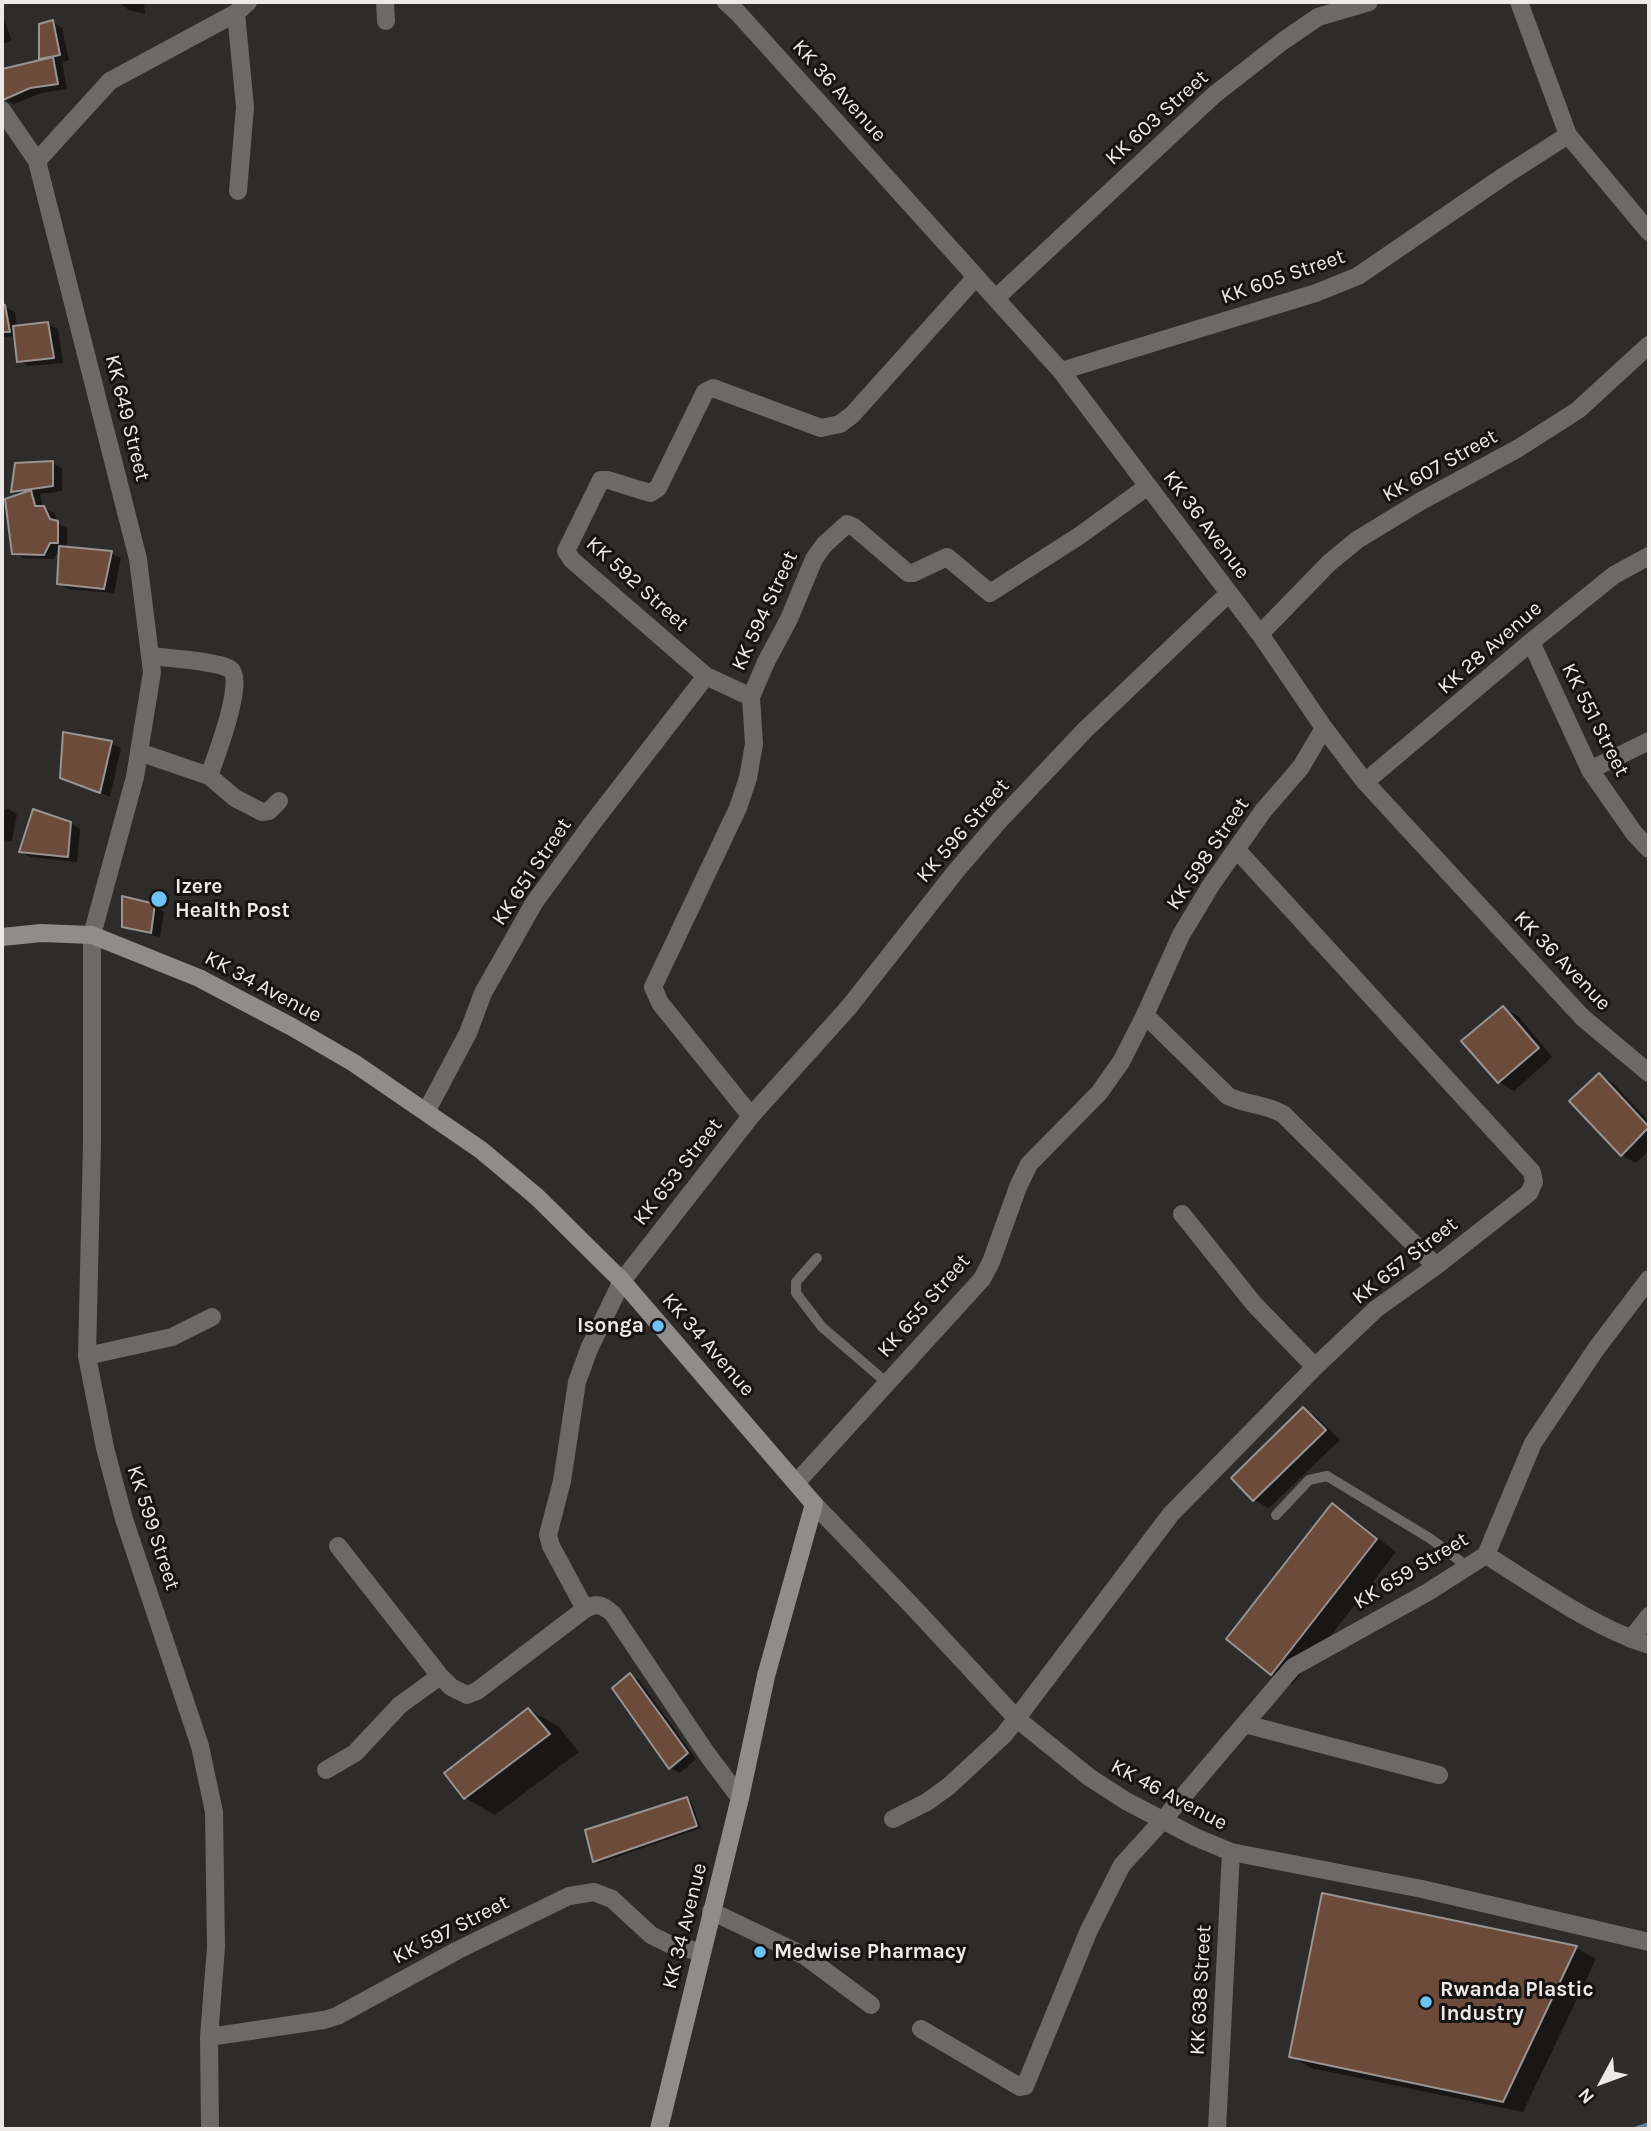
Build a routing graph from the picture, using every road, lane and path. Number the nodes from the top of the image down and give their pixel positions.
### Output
1 (385, 2) edge
2 (726, 2) edge
3 (1369, 2) edge
4 (1519, 2) edge
5 (242, 7) edge
6 (386, 21) dead end
7 (2, 110) edge
8 (1568, 135) junction
9 (37, 161) junction
10 (238, 191) dead end
11 (1649, 232) edge
12 (976, 277) junction
13 (996, 298) junction
14 (1649, 345) edge
15 (1061, 371) junction
16 (1148, 486) junction
17 (1649, 556) edge
18 (1228, 593) junction
19 (1260, 634) junction
20 (1531, 642) junction
21 (150, 656) junction
22 (706, 676) junction
23 (751, 696) junction
24 (1324, 727) junction
25 (1649, 741) edge
26 (139, 752) junction
27 (1590, 770) junction
28 (209, 776) junction
29 (1365, 782) junction
30 (279, 801) dead end
31 (1649, 849) edge
32 (1237, 850) junction
33 (92, 934) junction
34 (2, 937) edge
35 (655, 993) joint
36 (1145, 1015) junction
37 (1649, 1073) edge
38 (426, 1112) junction
39 (751, 1116) junction
40 (1182, 1214) dead end
41 (817, 1258) dead end
42 (1436, 1266) junction
43 (1649, 1279) edge
44 (622, 1281) junction
45 (212, 1317) dead end
46 (87, 1356) junction
47 (1315, 1367) junction
48 (887, 1383) junction
49 (796, 1483) junction
50 (814, 1504) junction
51 (1276, 1516) dead end
52 (338, 1546) dead end
53 (1486, 1555) junction
54 (1468, 1567) junction
55 (585, 1609) junction
56 (1649, 1616) edge
57 (1631, 1639) junction
58 (1649, 1645) edge
59 (440, 1676) junction
60 (1017, 1719) junction
61 (1245, 1724) junction
62 (326, 1770) dead end
63 (1439, 1775) dead end
64 (740, 1798) junction
65 (893, 1819) dead end
66 (1163, 1821) junction
67 (1231, 1852) junction
68 (711, 1911) junction
69 (1649, 1942) edge
70 (701, 1952) junction
71 (871, 2005) dead end
72 (921, 2029) dead end
73 (209, 2037) junction
74 (210, 2129) edge
75 (659, 2129) edge
76 (1217, 2129) edge

1 - 6 street
2 - 12 street, KK 36 Avenue
3 - 13 street, KK 603 Street
4 - 8 street
5 - 9 street
5 - 10 street
7 - 9 street
8 - 11 street
8 - 15 street, KK 605 Street
9 - 21 street, KK 649 Street
12 - 13 street, KK 36 Avenue
12 - 22 street, KK 592 Street
13 - 15 street, KK 36 Avenue
14 - 19 street, KK 607 Street
15 - 16 street, KK 36 Avenue
16 - 18 street, KK 36 Avenue
16 - 23 street, KK 594 Street
17 - 20 street, KK 28 Avenue
18 - 19 street, KK 36 Avenue
18 - 39 street, KK 596 Street
19 - 24 street, KK 36 Avenue
20 - 27 street, KK 551 Street
20 - 29 street, KK 28 Avenue
21 - 26 street, KK 649 Street
21 - 28 street
22 - 23 street, KK 592 Street
22 - 38 street, KK 651 Street
23 - 35 street, KK 594 Street
24 - 29 street, KK 36 Avenue
24 - 32 street, KK 598 Street
25 - 27 street
26 - 28 street
26 - 33 street, KK 649 Street
27 - 31 street, KK 551 Street
28 - 30 street
29 - 37 street, KK 36 Avenue
32 - 36 street, KK 598 Street
32 - 42 street, KK 657 Street
33 - 34 main road, KK 34 Avenue
33 - 38 main road, KK 34 Avenue
33 - 46 street, KK 599 Street
35 - 39 street, KK 653 Street
36 - 42 street
36 - 48 street, KK 655 Street
38 - 44 main road, KK 34 Avenue
39 - 44 street, KK 653 Street
40 - 47 street
41 - 48 lane
42 - 47 street, KK 657 Street
43 - 53 street, KK 659 Street
44 - 49 main road, KK 34 Avenue
44 - 55 street, KK 653 Street
45 - 46 street
46 - 73 street, KK 599 Street
47 - 60 street, KK 657 Street
48 - 49 street, KK 655 Street
49 - 50 main road, KK 34 Avenue
50 - 60 street, KK 46 Avenue
50 - 64 main road, KK 34 Avenue
51 - 54 lane
52 - 59 street
53 - 54 street, KK 659 Street
53 - 57 street
54 - 61 street, KK 659 Street
55 - 59 street
55 - 64 street
56 - 57 street
57 - 58 street
59 - 62 street
60 - 65 street, KK 657 Street
60 - 66 street, KK 46 Avenue
61 - 63 street
61 - 66 street, KK 659 Street
64 - 68 main road, KK 34 Avenue
66 - 67 street, KK 46 Avenue
66 - 72 street, KK 659 Street
67 - 69 street, KK 46 Avenue
67 - 76 street, KK 638 Street
68 - 70 main road, KK 34 Avenue
68 - 71 street
70 - 73 street, KK 597 Street
70 - 75 main road, KK 34 Avenue
73 - 74 street, KK 599 Street

